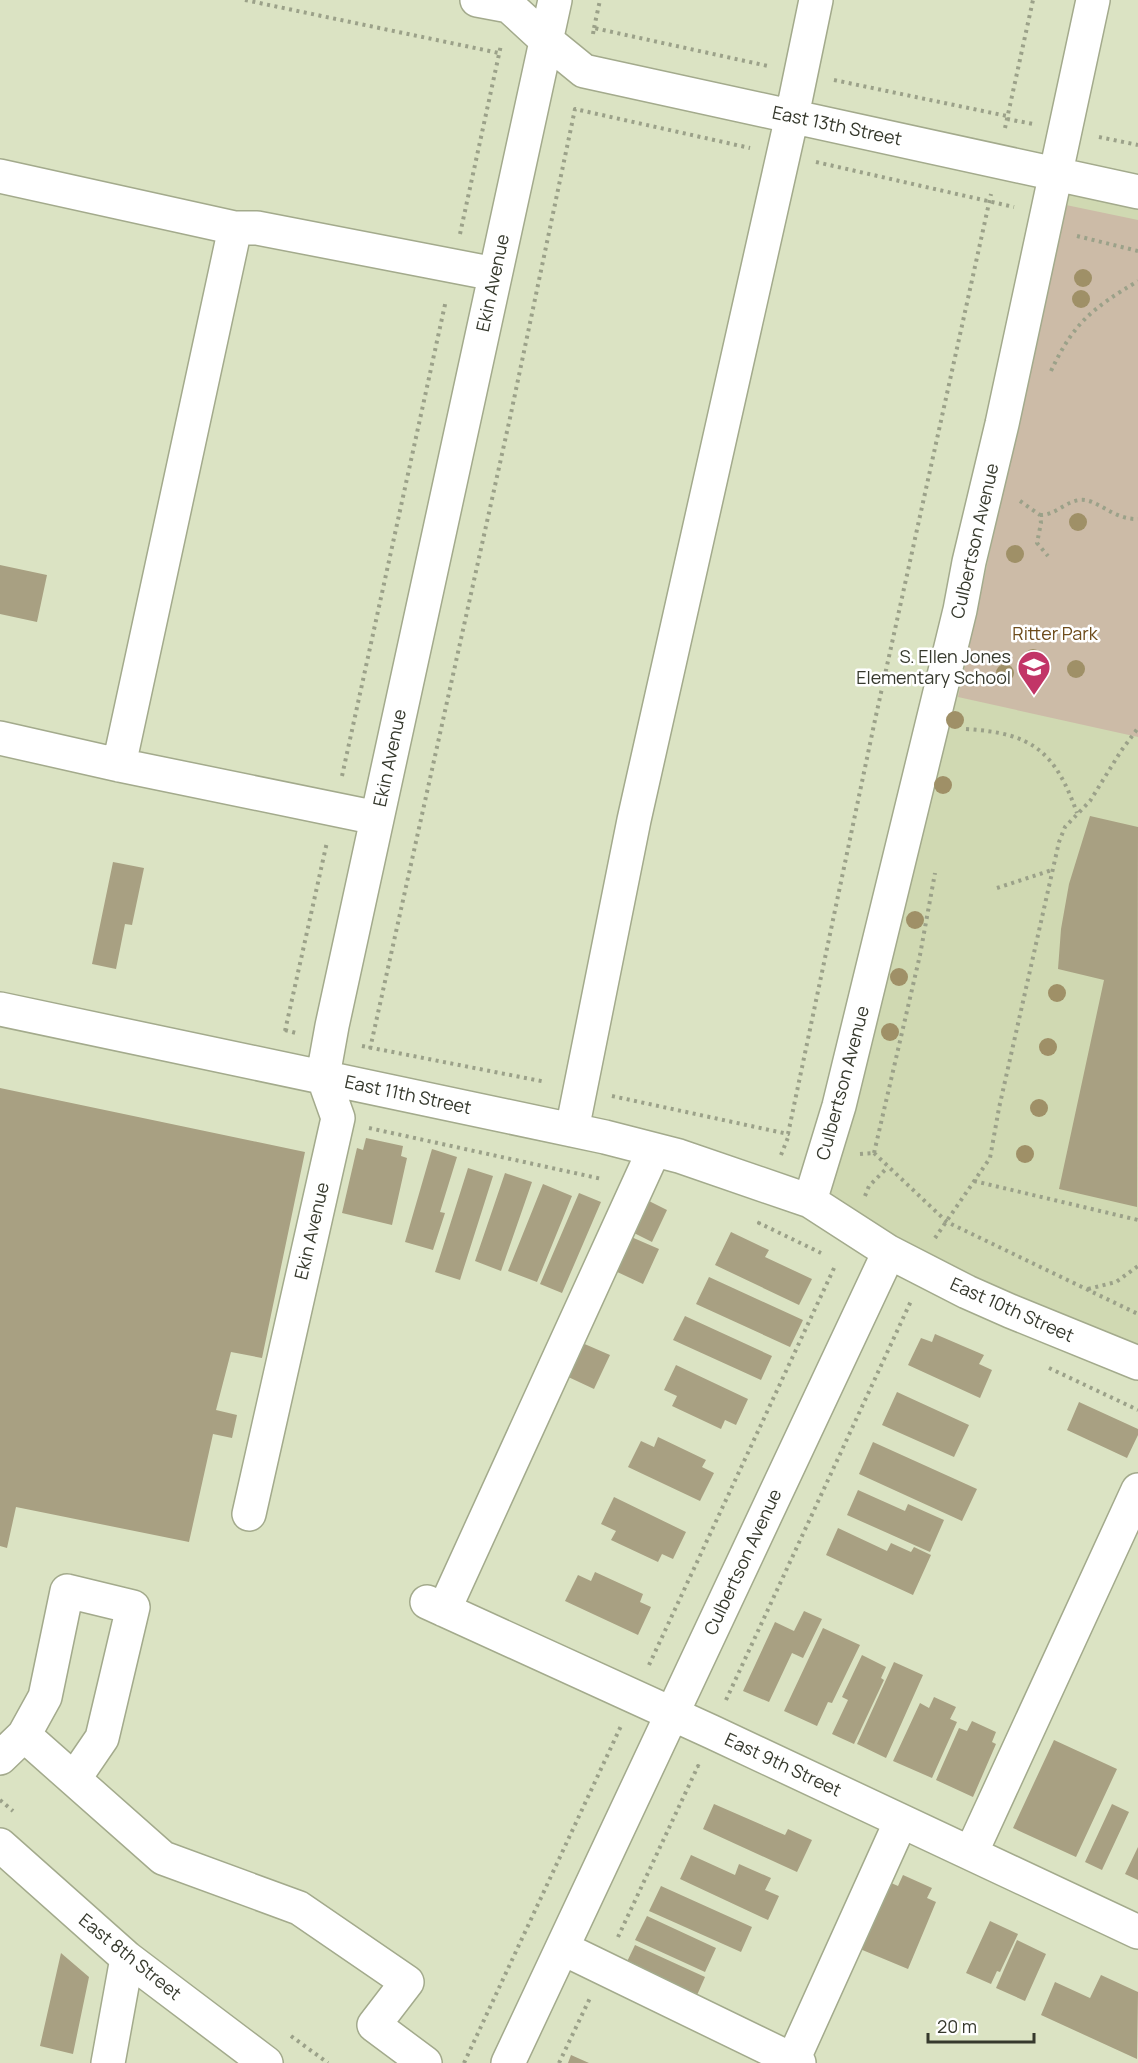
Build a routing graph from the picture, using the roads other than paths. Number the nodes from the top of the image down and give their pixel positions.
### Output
1 (477, 0) edge
2 (555, 0) edge
3 (816, 0) edge
4 (1093, 0) edge
5 (546, 40) junction
6 (792, 116) junction
7 (1055, 173) junction
8 (0, 176) edge
9 (1138, 192) edge
10 (235, 228) junction
11 (495, 274) junction
12 (0, 738) edge
13 (120, 765) junction
14 (377, 818) junction
15 (0, 1009) edge
16 (323, 1076) junction
17 (572, 1131) junction
18 (654, 1150) junction
19 (810, 1201) junction
20 (889, 1252) junction
21 (1138, 1363) edge
22 (1138, 1490) edge
23 (249, 1514) dead end
24 (672, 1713) junction
25 (24, 1735) junction
26 (0, 1758) edge
27 (74, 1779) junction
28 (902, 1821) junction
29 (0, 1845) edge
30 (971, 1853) junction
31 (1138, 1932) edge
32 (562, 1948) junction
33 (127, 1958) junction
34 (796, 2061) edge
35 (108, 2063) edge
36 (266, 2063) edge
37 (425, 2063) edge
38 (508, 2063) edge

1 - 5 street, East 13th Street
2 - 5 street, Ekin Avenue
3 - 6 street
4 - 7 street, Culbertson Avenue
5 - 6 street, East 13th Street
5 - 11 street, Ekin Avenue
6 - 7 street, East 13th Street
6 - 17 street
7 - 9 street, East 13th Street
7 - 19 street, Culbertson Avenue
8 - 10 street
10 - 11 street
10 - 13 street
11 - 14 street, Ekin Avenue
12 - 13 street
13 - 14 street
14 - 16 street, Ekin Avenue
15 - 16 street, East 11th Street
16 - 17 street, East 11th Street
16 - 23 street, Ekin Avenue
17 - 18 street, East 11th Street
18 - 19 street, East 11th Street
18 - 24 street, East 9th Street
19 - 20 street
20 - 21 street, East 10th Street
20 - 24 street, Culbertson Avenue
22 - 30 street
24 - 28 street, East 9th Street
24 - 32 street, Culbertson Avenue
25 - 26 street
25 - 27 street
25 - 27 street
27 - 37 street
28 - 30 street, East 9th Street
28 - 34 street
29 - 33 street, East 8th Street
30 - 31 street, East 9th Street
32 - 34 street
32 - 38 street, Culbertson Avenue
33 - 35 street
33 - 36 street, East 8th Street

